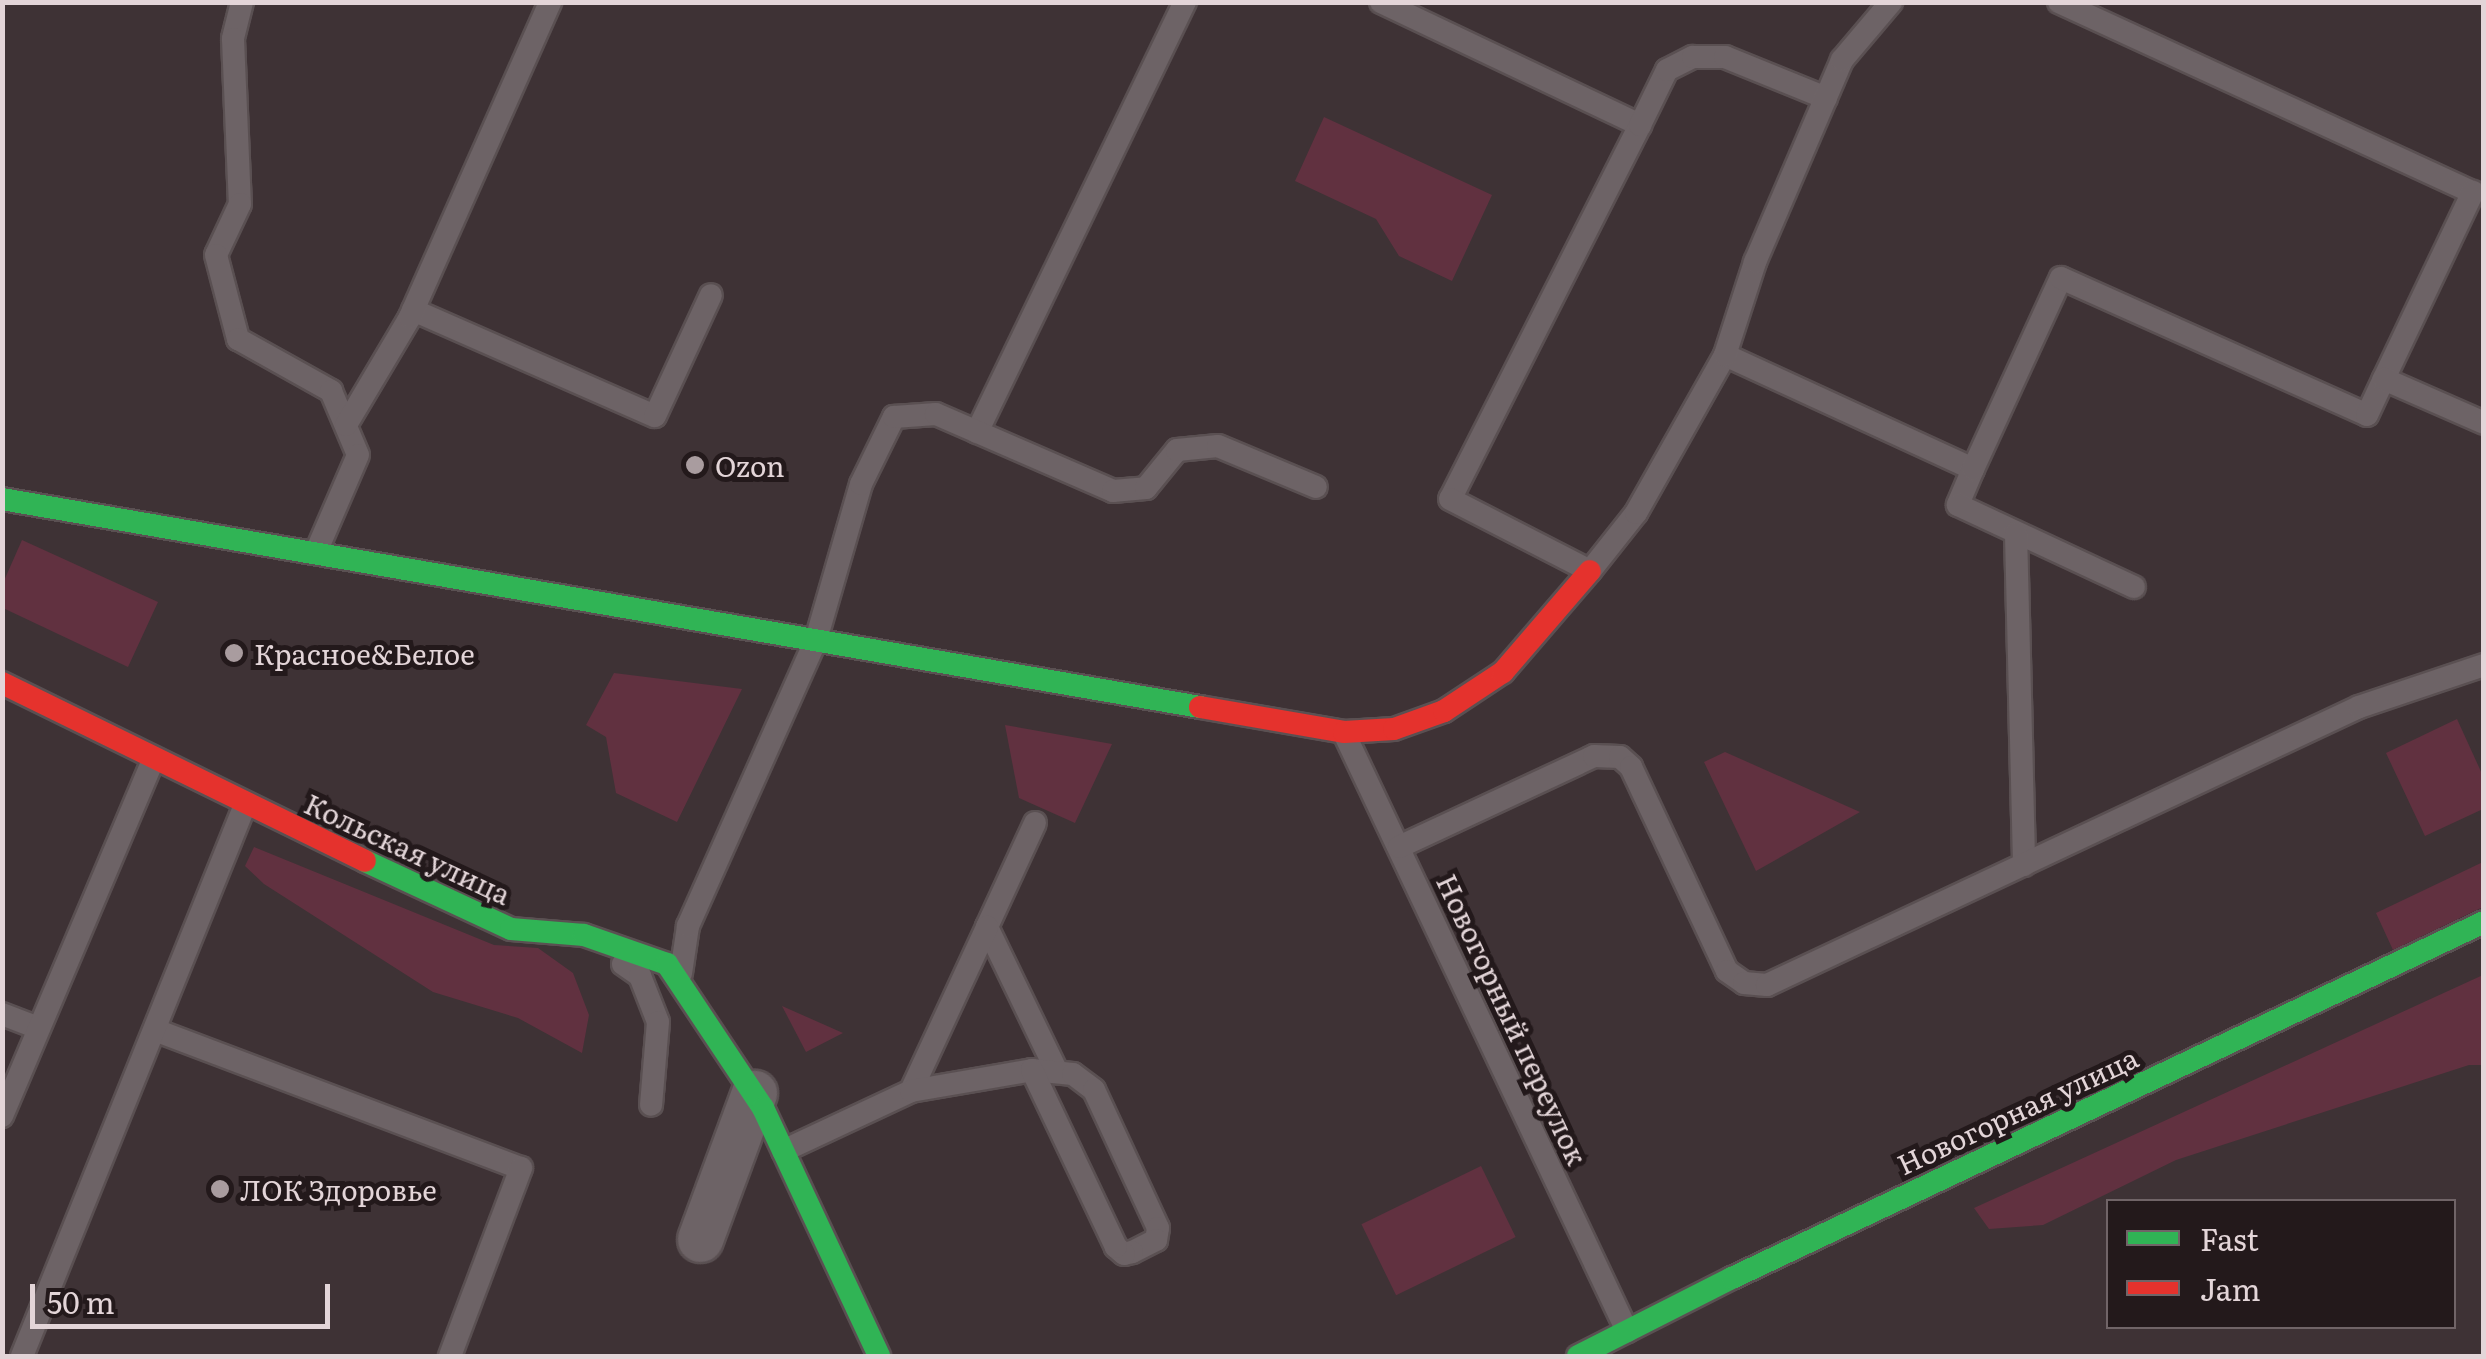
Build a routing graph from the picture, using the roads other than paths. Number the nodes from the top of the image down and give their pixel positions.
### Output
1 (242, 2) edge
2 (550, 2) edge
3 (1185, 2) edge
4 (1381, 2) edge
5 (1891, 2) edge
6 (2059, 2) edge
7 (1826, 98) junction
8 (1640, 125) junction
9 (711, 295) dead end
10 (413, 310) junction
11 (1725, 355) junction
12 (2384, 379) junction
13 (2484, 423) edge
14 (346, 425) junction
15 (976, 432) junction
16 (1974, 469) junction
17 (1316, 487) dead end
18 (3, 496) edge
19 (2016, 532) junction
20 (316, 552) junction
21 (1590, 571) junction
22 (2134, 588) dead end
23 (816, 640) junction
24 (2484, 665) edge
25 (2, 683) edge
26 (1344, 732) junction
27 (154, 758) junction
28 (245, 806) junction
29 (1036, 823) dead end
30 (1398, 847) junction
31 (2024, 865) junction
32 (2484, 922) edge
33 (987, 927) junction
34 (584, 935) junction
35 (682, 981) junction
36 (2, 1014) edge
37 (38, 1028) junction
38 (155, 1030) junction
39 (1044, 1070) junction
40 (911, 1091) junction
41 (754, 1093) junction
42 (651, 1105) dead end
43 (2, 1116) edge
44 (782, 1151) junction
45 (700, 1240) dead end
46 (1628, 1331) junction
47 (24, 1356) edge
48 (450, 1356) edge
49 (879, 1356) edge
50 (1578, 1356) edge

1 - 14 lane
2 - 10 lane
3 - 15 lane
4 - 8 lane
5 - 7 lane
6 - 12 lane
7 - 8 lane
7 - 11 lane
8 - 21 lane
9 - 10 lane
10 - 14 lane
11 - 16 lane
11 - 21 lane
12 - 13 lane
12 - 16 lane
14 - 20 lane
15 - 17 lane
15 - 23 lane
16 - 19 lane
18 - 20 street
19 - 22 lane
19 - 31 lane
20 - 23 street
21 - 26 street
23 - 26 street
23 - 35 lane
24 - 31 lane
25 - 27 street, Кольская улица
26 - 30 lane, Новогорный переулок
27 - 28 street, Кольская улица
27 - 37 lane
28 - 34 street, Кольская улица
28 - 38 lane
29 - 33 lane
30 - 31 lane
30 - 46 lane, Новогорный переулок
32 - 46 street, Новогорная улица
33 - 39 lane
33 - 40 lane
34 - 35 street, Кольская улица
34 - 42 lane
35 - 41 street, Кольская улица
36 - 37 lane
37 - 43 lane
38 - 47 lane
38 - 48 lane
39 - 39 lane
39 - 40 lane
40 - 44 lane
41 - 44 street, Кольская улица
41 - 45 street
44 - 49 street, Кольская улица
46 - 50 street, Новогорная улица

